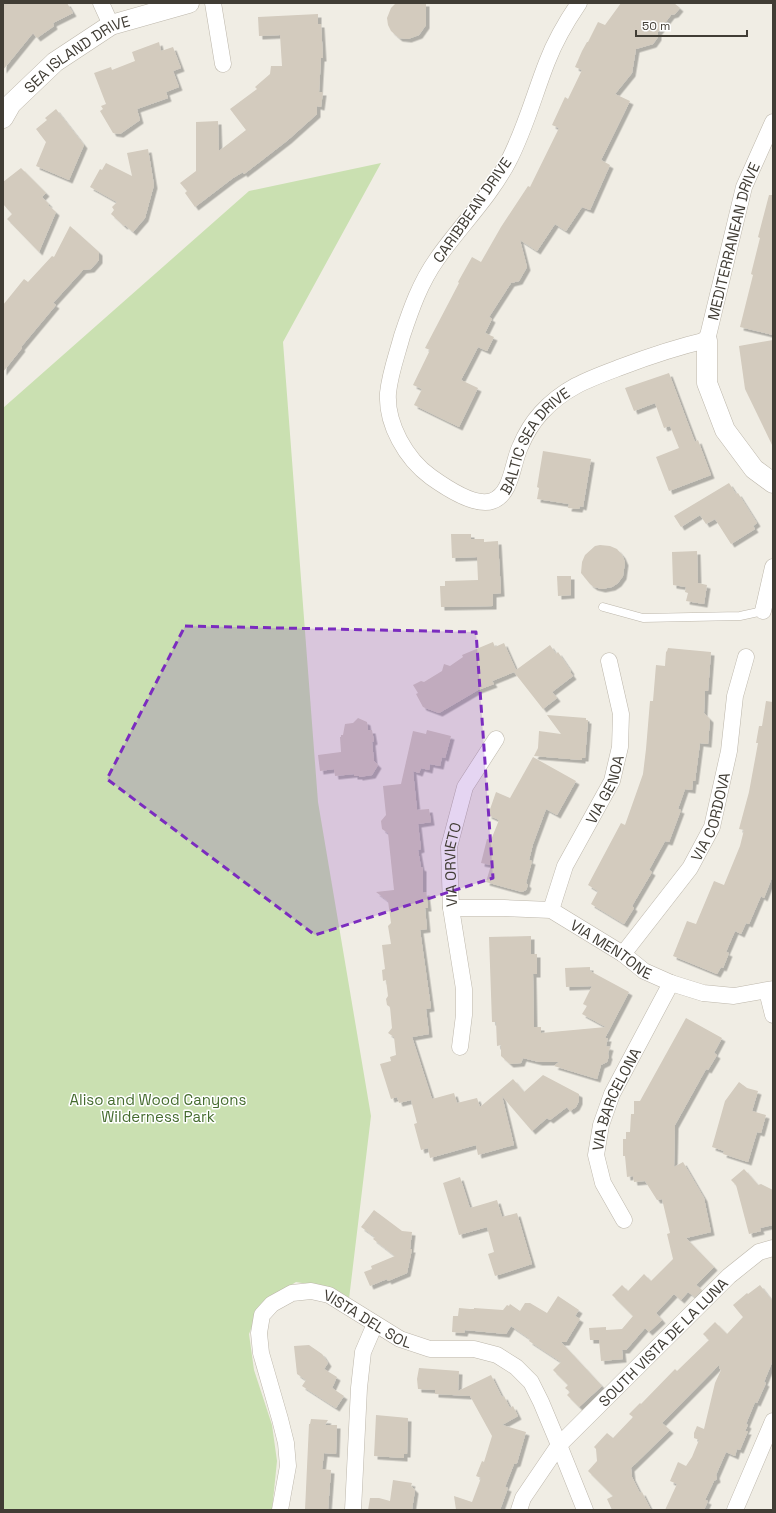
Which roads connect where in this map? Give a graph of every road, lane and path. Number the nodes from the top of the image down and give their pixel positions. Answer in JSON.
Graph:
{"nodes":[{"id":1,"x":101,"y":3,"type":"edge"},
{"id":2,"x":189,"y":3,"type":"edge"},
{"id":3,"x":213,"y":3,"type":"edge"},
{"id":4,"x":579,"y":3,"type":"edge"},
{"id":5,"x":111,"y":25,"type":"junction"},
{"id":6,"x":223,"y":64,"type":"dead end"},
{"id":7,"x":3,"y":118,"type":"edge"},
{"id":8,"x":773,"y":122,"type":"edge"},
{"id":9,"x":707,"y":340,"type":"junction"},
{"id":10,"x":393,"y":423,"type":"joint"},
{"id":11,"x":773,"y":483,"type":"edge"},
{"id":12,"x":773,"y":567,"type":"edge"},
{"id":13,"x":603,"y":608,"type":"dead end"},
{"id":14,"x":763,"y":611,"type":"joint"},
{"id":15,"x":746,"y":657,"type":"dead end"},
{"id":16,"x":609,"y":661,"type":"dead end"},
{"id":17,"x":496,"y":739,"type":"dead end"},
{"id":18,"x":451,"y":908,"type":"junction"},
{"id":19,"x":551,"y":910,"type":"junction"},
{"id":20,"x":623,"y":954,"type":"junction"},
{"id":21,"x":671,"y":983,"type":"junction"},
{"id":22,"x":770,"y":990,"type":"edge"},
{"id":23,"x":773,"y":1015,"type":"edge"},
{"id":24,"x":460,"y":1047,"type":"dead end"},
{"id":25,"x":624,"y":1220,"type":"dead end"},
{"id":26,"x":773,"y":1248,"type":"edge"},
{"id":27,"x":375,"y":1324,"type":"junction"},
{"id":28,"x":773,"y":1421,"type":"edge"},
{"id":29,"x":560,"y":1445,"type":"junction"},
{"id":30,"x":280,"y":1510,"type":"edge"},
{"id":31,"x":353,"y":1510,"type":"edge"},
{"id":32,"x":519,"y":1510,"type":"edge"},
{"id":33,"x":585,"y":1510,"type":"edge"},
{"id":34,"x":735,"y":1510,"type":"edge"}],
"edges":[{"from":1,"to":5,"type":"street"},
{"from":2,"to":5,"type":"street","name":"SEA ISLAND DRIVE"},
{"from":3,"to":6,"type":"street"},
{"from":4,"to":10,"type":"street","name":"CARIBBEAN DRIVE"},
{"from":5,"to":7,"type":"street","name":"SEA ISLAND DRIVE"},
{"from":8,"to":9,"type":"street","name":"MEDITERRANEAN DRIVE"},
{"from":9,"to":10,"type":"street","name":"BALTIC SEA DRIVE"},
{"from":9,"to":11,"type":"street"},
{"from":12,"to":14,"type":"street"},
{"from":13,"to":14,"type":"lane"},
{"from":15,"to":20,"type":"street","name":"VIA CORDOVA"},
{"from":16,"to":19,"type":"street","name":"VIA GENOA"},
{"from":17,"to":18,"type":"street","name":"VIA ORVIETO"},
{"from":18,"to":19,"type":"street","name":"VIA MENTONE"},
{"from":18,"to":24,"type":"street","name":"VIA ORVIETO"},
{"from":19,"to":20,"type":"street","name":"VIA MENTONE"},
{"from":20,"to":21,"type":"street","name":"VIA MENTONE"},
{"from":21,"to":22,"type":"street","name":"VIA MENTONE"},
{"from":21,"to":25,"type":"street","name":"VIA BARCELONA"},
{"from":22,"to":23,"type":"street"},
{"from":26,"to":29,"type":"street","name":"SOUTH VISTA DE LA LUNA"},
{"from":27,"to":29,"type":"street","name":"VISTA DEL SOL"},
{"from":27,"to":30,"type":"street","name":"VISTA DEL SOL"},
{"from":27,"to":31,"type":"street"},
{"from":28,"to":34,"type":"street"},
{"from":29,"to":32,"type":"street","name":"SOUTH VISTA DE LA LUNA"},
{"from":29,"to":33,"type":"street","name":"VISTA DEL SOL"}]}
